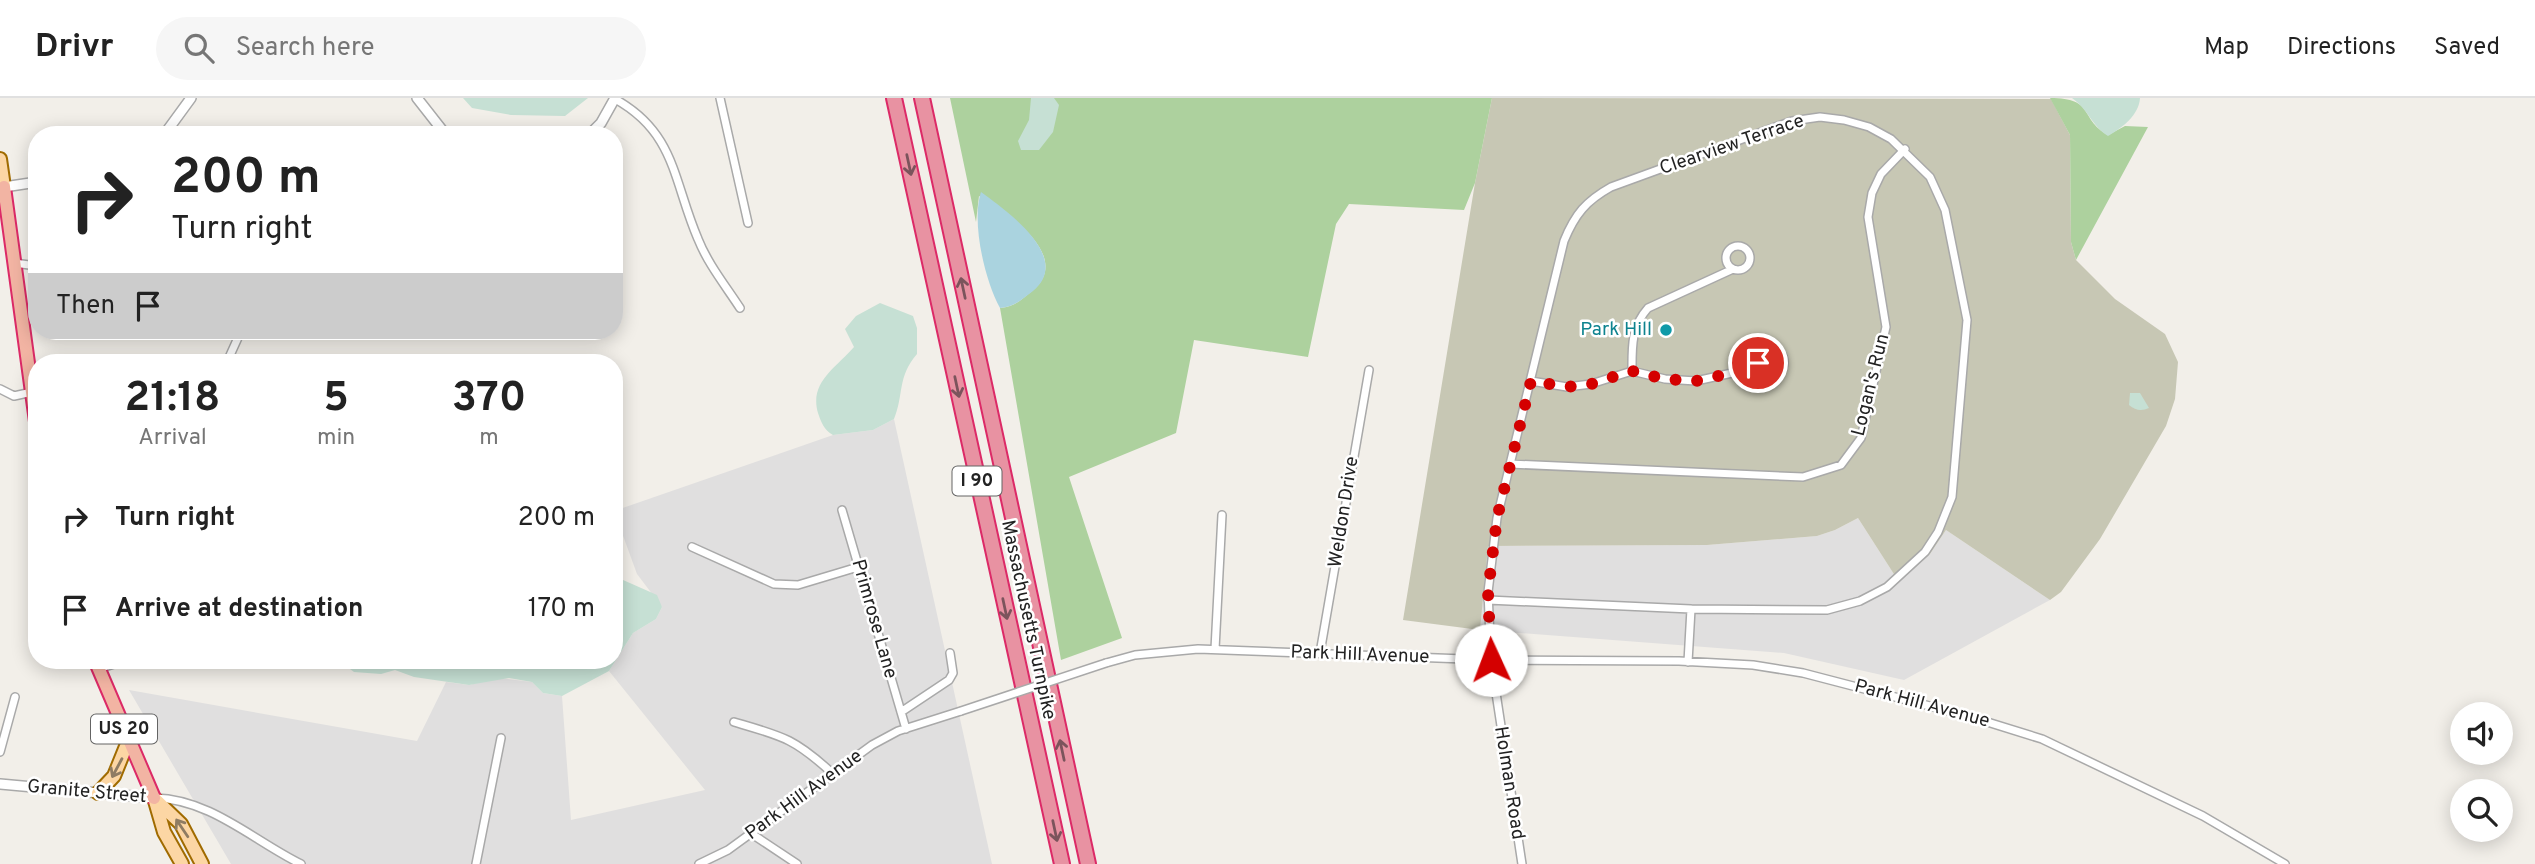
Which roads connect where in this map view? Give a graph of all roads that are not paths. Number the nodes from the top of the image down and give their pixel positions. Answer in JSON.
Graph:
{"nodes":[{"id":1,"x":191,"y":98,"type":"edge"},
{"id":2,"x":417,"y":98,"type":"edge"},
{"id":3,"x":615,"y":98,"type":"edge"},
{"id":4,"x":720,"y":98,"type":"edge"},
{"id":5,"x":894,"y":98,"type":"edge"},
{"id":6,"x":922,"y":98,"type":"edge"},
{"id":7,"x":171,"y":126,"type":"edge"},
{"id":8,"x":439,"y":126,"type":"edge"},
{"id":9,"x":597,"y":126,"type":"edge"},
{"id":10,"x":1905,"y":149,"type":"junction"},
{"id":11,"x":0,"y":159,"type":"edge"},
{"id":12,"x":28,"y":183,"type":"edge"},
{"id":13,"x":2,"y":187,"type":"edge"},
{"id":14,"x":748,"y":223,"type":"dead end"},
{"id":15,"x":14,"y":263,"type":"junction"},
{"id":16,"x":28,"y":265,"type":"edge"},
{"id":17,"x":1733,"y":269,"type":"dead end"},
{"id":18,"x":740,"y":308,"type":"dead end"},
{"id":19,"x":28,"y":364,"type":"edge"},
{"id":20,"x":1759,"y":367,"type":"dead end"},
{"id":21,"x":1369,"y":370,"type":"dead end"},
{"id":22,"x":1632,"y":371,"type":"junction"},
{"id":23,"x":1531,"y":381,"type":"junction"},
{"id":24,"x":0,"y":389,"type":"edge"},
{"id":25,"x":28,"y":394,"type":"edge"},
{"id":26,"x":1510,"y":464,"type":"junction"},
{"id":27,"x":842,"y":510,"type":"dead end"},
{"id":28,"x":1222,"y":514,"type":"dead end"},
{"id":29,"x":692,"y":547,"type":"dead end"},
{"id":30,"x":858,"y":567,"type":"junction"},
{"id":31,"x":1488,"y":600,"type":"junction"},
{"id":32,"x":1691,"y":609,"type":"junction"},
{"id":33,"x":1215,"y":649,"type":"junction"},
{"id":34,"x":950,"y":653,"type":"dead end"},
{"id":35,"x":1320,"y":653,"type":"junction"},
{"id":36,"x":1491,"y":660,"type":"junction"},
{"id":37,"x":1688,"y":662,"type":"junction"},
{"id":38,"x":99,"y":669,"type":"edge"},
{"id":39,"x":15,"y":697,"type":"dead end"},
{"id":40,"x":901,"y":712,"type":"junction"},
{"id":41,"x":734,"y":722,"type":"dead end"},
{"id":42,"x":906,"y":729,"type":"junction"},
{"id":43,"x":501,"y":738,"type":"dead end"},
{"id":44,"x":129,"y":739,"type":"junction"},
{"id":45,"x":0,"y":752,"type":"edge"},
{"id":46,"x":832,"y":773,"type":"junction"},
{"id":47,"x":0,"y":784,"type":"edge"},
{"id":48,"x":99,"y":793,"type":"junction"},
{"id":49,"x":154,"y":798,"type":"junction"},
{"id":50,"x":752,"y":834,"type":"junction"},
{"id":51,"x":183,"y":864,"type":"edge"},
{"id":52,"x":202,"y":864,"type":"edge"},
{"id":53,"x":301,"y":864,"type":"edge"},
{"id":54,"x":476,"y":864,"type":"edge"},
{"id":55,"x":699,"y":864,"type":"edge"},
{"id":56,"x":797,"y":864,"type":"edge"},
{"id":57,"x":1062,"y":864,"type":"edge"},
{"id":58,"x":1088,"y":864,"type":"edge"},
{"id":59,"x":1522,"y":864,"type":"edge"},
{"id":60,"x":2285,"y":864,"type":"edge"}],
"edges":[{"from":1,"to":7,"type":"street"},
{"from":2,"to":8,"type":"street"},
{"from":3,"to":9,"type":"street"},
{"from":3,"to":18,"type":"street"},
{"from":4,"to":14,"type":"street"},
{"from":5,"to":57,"type":"highway","name":"Massachusetts Turnpike","number":"I 90","one_way":true},
{"from":58,"to":6,"type":"highway","name":"Massachusetts Turnpike","number":"I 90","one_way":true},
{"from":10,"to":23,"type":"street","name":"Clearview Terrace"},
{"from":10,"to":26,"type":"street","name":"Logan's Run"},
{"from":10,"to":32,"type":"street","name":"Clearview Terrace"},
{"from":11,"to":13,"type":"main road"},
{"from":12,"to":13,"type":"street"},
{"from":13,"to":15,"type":"highway"},
{"from":15,"to":16,"type":"street"},
{"from":15,"to":19,"type":"highway"},
{"from":17,"to":22,"type":"street"},
{"from":20,"to":22,"type":"street"},
{"from":21,"to":35,"type":"street","name":"Weldon Drive"},
{"from":22,"to":23,"type":"street"},
{"from":23,"to":26,"type":"street","name":"Clearview Terrace"},
{"from":24,"to":25,"type":"street"},
{"from":26,"to":31,"type":"street","name":"Clearview Terrace"},
{"from":27,"to":30,"type":"street","name":"Primrose Lane"},
{"from":28,"to":33,"type":"street"},
{"from":29,"to":30,"type":"street"},
{"from":30,"to":40,"type":"street","name":"Primrose Lane"},
{"from":31,"to":32,"type":"street","name":"Clearview Terrace"},
{"from":31,"to":36,"type":"street","name":"Clearview Terrace"},
{"from":32,"to":37,"type":"street"},
{"from":33,"to":35,"type":"street","name":"Park Hill Avenue"},
{"from":33,"to":42,"type":"street","name":"Park Hill Avenue","bridge":true},
{"from":34,"to":40,"type":"street"},
{"from":35,"to":36,"type":"street","name":"Park Hill Avenue"},
{"from":36,"to":37,"type":"street","name":"Park Hill Avenue"},
{"from":36,"to":59,"type":"street","name":"Holman Road"},
{"from":37,"to":60,"type":"street","name":"Park Hill Avenue"},
{"from":38,"to":44,"type":"highway","number":"US 20"},
{"from":39,"to":45,"type":"street"},
{"from":40,"to":42,"type":"street","name":"Primrose Lane"},
{"from":41,"to":46,"type":"street"},
{"from":42,"to":46,"type":"street","name":"Park Hill Avenue"},
{"from":43,"to":54,"type":"street"},
{"from":44,"to":48,"type":"main road","one_way":true},
{"from":44,"to":49,"type":"highway","number":"US 20"},
{"from":46,"to":50,"type":"street","name":"Park Hill Avenue"},
{"from":47,"to":48,"type":"street","name":"Granite Street"},
{"from":48,"to":49,"type":"street","name":"Granite Street"},
{"from":49,"to":51,"type":"main road","number":"US 20"},
{"from":52,"to":49,"type":"main road","number":"US 20","one_way":true},
{"from":49,"to":53,"type":"street","name":"Granite Street"},
{"from":50,"to":55,"type":"street","name":"Park Hill Avenue"},
{"from":50,"to":56,"type":"street"}]}
